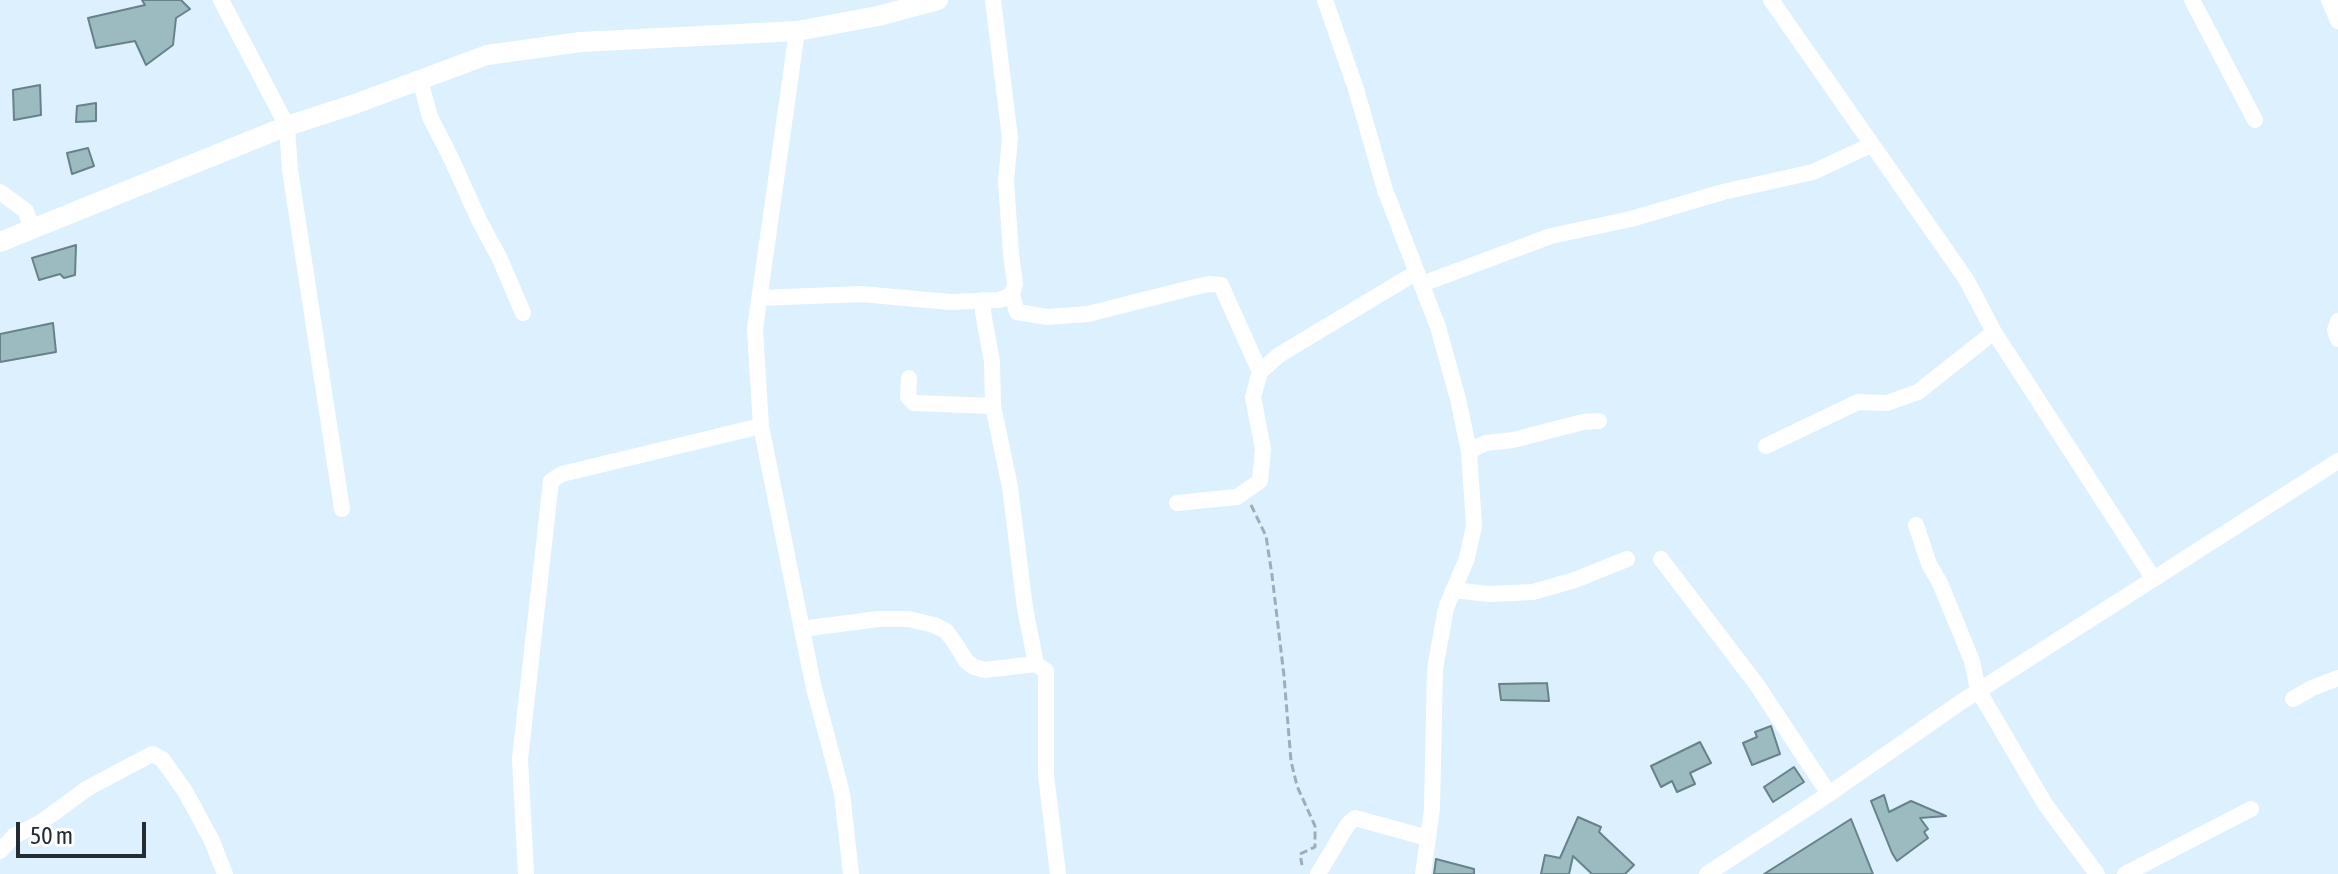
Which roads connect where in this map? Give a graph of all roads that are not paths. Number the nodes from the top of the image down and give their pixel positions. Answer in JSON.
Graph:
{"nodes":[{"id":1,"x":221,"y":0,"type":"edge"},
{"id":2,"x":938,"y":0,"type":"edge"},
{"id":3,"x":993,"y":0,"type":"edge"},
{"id":4,"x":1325,"y":0,"type":"edge"},
{"id":5,"x":1771,"y":0,"type":"edge"},
{"id":6,"x":2192,"y":0,"type":"edge"},
{"id":7,"x":2329,"y":0,"type":"edge"},
{"id":8,"x":2338,"y":21,"type":"edge"},
{"id":9,"x":797,"y":31,"type":"junction"},
{"id":10,"x":420,"y":80,"type":"junction"},
{"id":11,"x":2255,"y":120,"type":"dead end"},
{"id":12,"x":287,"y":126,"type":"junction"},
{"id":13,"x":1871,"y":145,"type":"junction"},
{"id":14,"x":0,"y":192,"type":"edge"},
{"id":15,"x":31,"y":228,"type":"junction"},
{"id":16,"x":0,"y":242,"type":"edge"},
{"id":17,"x":1419,"y":278,"type":"junction"},
{"id":18,"x":1012,"y":295,"type":"junction"},
{"id":19,"x":759,"y":298,"type":"junction"},
{"id":20,"x":984,"y":300,"type":"junction"},
{"id":21,"x":523,"y":313,"type":"dead end"},
{"id":22,"x":2338,"y":321,"type":"edge"},
{"id":23,"x":1994,"y":332,"type":"junction"},
{"id":24,"x":2338,"y":339,"type":"edge"},
{"id":25,"x":1260,"y":372,"type":"junction"},
{"id":26,"x":909,"y":378,"type":"dead end"},
{"id":27,"x":993,"y":406,"type":"junction"},
{"id":28,"x":1599,"y":421,"type":"dead end"},
{"id":29,"x":761,"y":426,"type":"junction"},
{"id":30,"x":1766,"y":446,"type":"dead end"},
{"id":31,"x":1469,"y":451,"type":"junction"},
{"id":32,"x":2338,"y":461,"type":"edge"},
{"id":33,"x":1177,"y":503,"type":"dead end"},
{"id":34,"x":342,"y":509,"type":"dead end"},
{"id":35,"x":1916,"y":525,"type":"dead end"},
{"id":36,"x":1627,"y":559,"type":"dead end"},
{"id":37,"x":1661,"y":559,"type":"dead end"},
{"id":38,"x":2153,"y":578,"type":"junction"},
{"id":39,"x":1453,"y":590,"type":"junction"},
{"id":40,"x":802,"y":629,"type":"junction"},
{"id":41,"x":1036,"y":664,"type":"junction"},
{"id":42,"x":2338,"y":678,"type":"edge"},
{"id":43,"x":1978,"y":690,"type":"junction"},
{"id":44,"x":2293,"y":699,"type":"dead end"},
{"id":45,"x":1829,"y":794,"type":"junction"},
{"id":46,"x":2251,"y":809,"type":"dead end"},
{"id":47,"x":1428,"y":838,"type":"junction"},
{"id":48,"x":0,"y":851,"type":"edge"},
{"id":49,"x":225,"y":874,"type":"edge"},
{"id":50,"x":526,"y":874,"type":"edge"},
{"id":51,"x":851,"y":874,"type":"edge"},
{"id":52,"x":1058,"y":874,"type":"edge"},
{"id":53,"x":1318,"y":874,"type":"edge"},
{"id":54,"x":1423,"y":874,"type":"edge"},
{"id":55,"x":1707,"y":874,"type":"edge"},
{"id":56,"x":2097,"y":874,"type":"edge"},
{"id":57,"x":2125,"y":874,"type":"edge"}],
"edges":[{"from":1,"to":12,"type":"street"},
{"from":2,"to":9,"type":"street"},
{"from":3,"to":18,"type":"street"},
{"from":4,"to":17,"type":"street"},
{"from":5,"to":13,"type":"street"},
{"from":6,"to":11,"type":"street"},
{"from":7,"to":8,"type":"street"},
{"from":9,"to":10,"type":"street"},
{"from":9,"to":19,"type":"street"},
{"from":10,"to":12,"type":"street"},
{"from":10,"to":21,"type":"street"},
{"from":12,"to":15,"type":"street"},
{"from":12,"to":34,"type":"street"},
{"from":13,"to":17,"type":"street"},
{"from":13,"to":23,"type":"street"},
{"from":14,"to":15,"type":"street"},
{"from":15,"to":16,"type":"street"},
{"from":17,"to":25,"type":"street"},
{"from":17,"to":31,"type":"street"},
{"from":18,"to":20,"type":"street"},
{"from":18,"to":25,"type":"street"},
{"from":19,"to":20,"type":"street"},
{"from":19,"to":29,"type":"street"},
{"from":20,"to":27,"type":"street"},
{"from":22,"to":24,"type":"street"},
{"from":23,"to":30,"type":"street"},
{"from":23,"to":38,"type":"street"},
{"from":25,"to":33,"type":"street"},
{"from":26,"to":27,"type":"street"},
{"from":27,"to":41,"type":"street"},
{"from":28,"to":31,"type":"street"},
{"from":29,"to":40,"type":"street"},
{"from":29,"to":50,"type":"street"},
{"from":31,"to":39,"type":"street"},
{"from":32,"to":38,"type":"street"},
{"from":35,"to":43,"type":"street"},
{"from":36,"to":39,"type":"street"},
{"from":37,"to":45,"type":"street"},
{"from":38,"to":43,"type":"street"},
{"from":39,"to":47,"type":"street"},
{"from":40,"to":41,"type":"street"},
{"from":40,"to":51,"type":"street"},
{"from":41,"to":52,"type":"street"},
{"from":42,"to":44,"type":"street"},
{"from":43,"to":45,"type":"street"},
{"from":43,"to":56,"type":"street"},
{"from":45,"to":55,"type":"street"},
{"from":46,"to":57,"type":"street"},
{"from":47,"to":53,"type":"street"},
{"from":47,"to":54,"type":"street"},
{"from":48,"to":49,"type":"street"}]}
